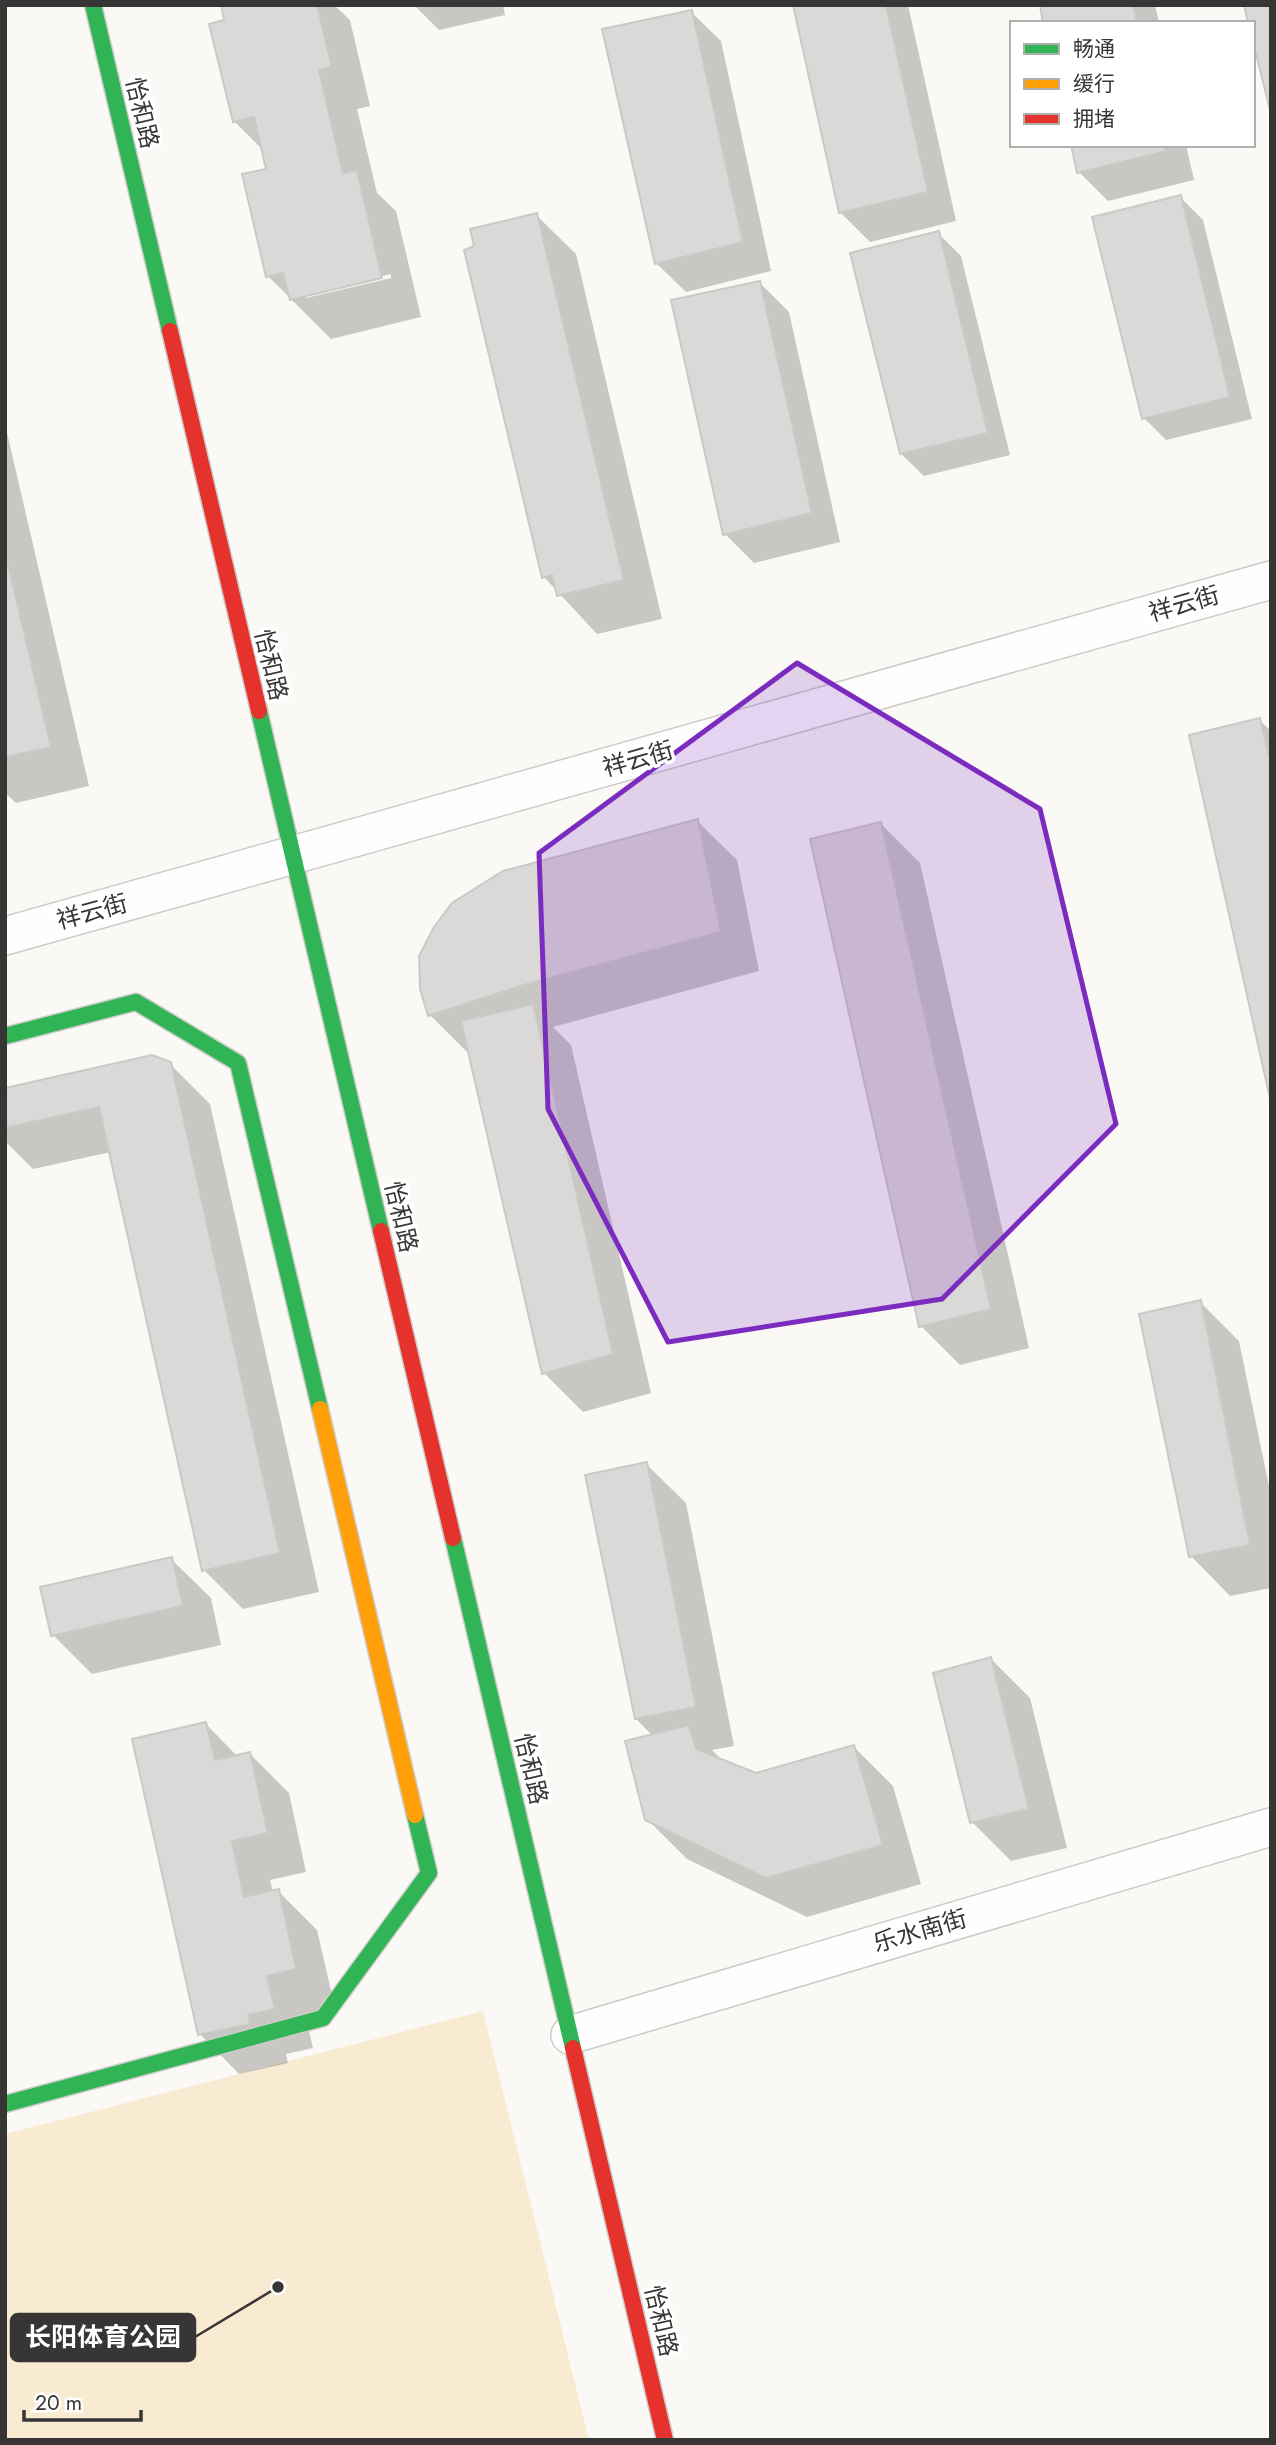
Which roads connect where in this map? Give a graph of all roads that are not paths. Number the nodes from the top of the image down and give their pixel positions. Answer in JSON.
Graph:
{"nodes":[{"id":1,"x":93,"y":5,"type":"edge"},
{"id":2,"x":1271,"y":580,"type":"edge"},
{"id":3,"x":293,"y":856,"type":"junction"},
{"id":4,"x":5,"y":936,"type":"edge"},
{"id":5,"x":5,"y":1036,"type":"edge"},
{"id":6,"x":1271,"y":1827,"type":"edge"},
{"id":7,"x":570,"y":2035,"type":"junction"},
{"id":8,"x":5,"y":2104,"type":"edge"},
{"id":9,"x":665,"y":2440,"type":"edge"}],
"edges":[{"from":1,"to":3,"type":"street","name":"怡和路"},
{"from":2,"to":3,"type":"street","name":"祥云街"},
{"from":3,"to":4,"type":"street","name":"祥云街"},
{"from":3,"to":7,"type":"street","name":"怡和路"},
{"from":5,"to":8,"type":"street"},
{"from":6,"to":7,"type":"street","name":"乐水南街"},
{"from":7,"to":9,"type":"street","name":"怡和路"}]}
